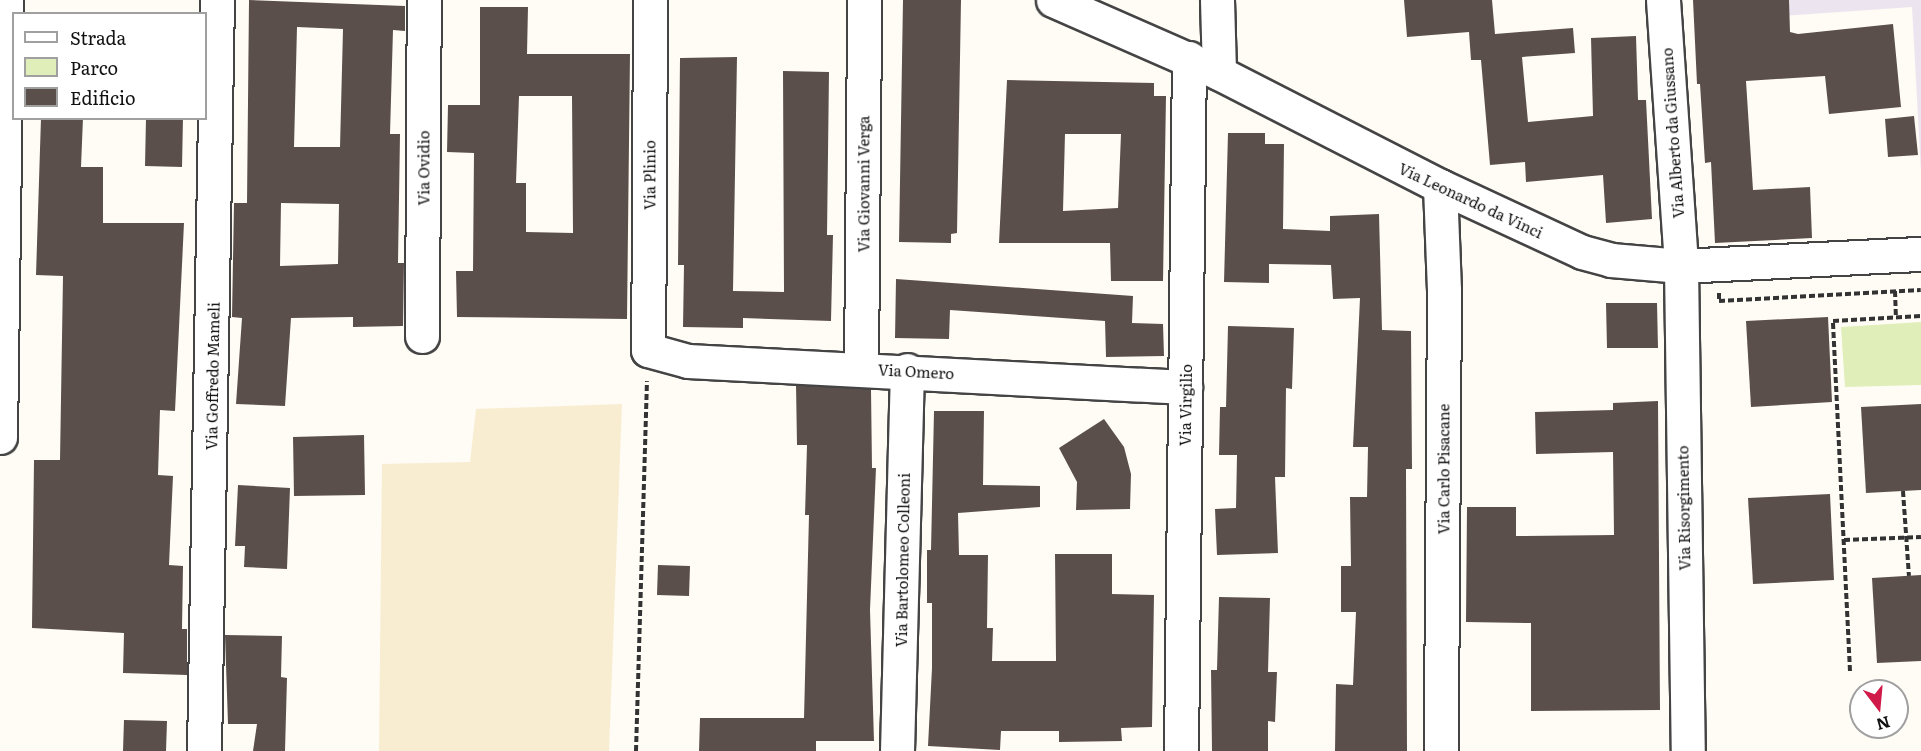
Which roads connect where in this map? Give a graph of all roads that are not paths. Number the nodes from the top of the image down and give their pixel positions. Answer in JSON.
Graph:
{"nodes":[{"id":1,"x":6,"y":0,"type":"edge"},
{"id":2,"x":217,"y":0,"type":"edge"},
{"id":3,"x":424,"y":0,"type":"edge"},
{"id":4,"x":650,"y":0,"type":"edge"},
{"id":5,"x":864,"y":0,"type":"edge"},
{"id":6,"x":1053,"y":0,"type":"edge"},
{"id":7,"x":1217,"y":0,"type":"edge"},
{"id":8,"x":1663,"y":0,"type":"edge"},
{"id":9,"x":1189,"y":58,"type":"junction"},
{"id":10,"x":1219,"y":73,"type":"junction"},
{"id":11,"x":1440,"y":186,"type":"junction"},
{"id":12,"x":1921,"y":254,"type":"edge"},
{"id":13,"x":1682,"y":266,"type":"junction"},
{"id":14,"x":422,"y":336,"type":"dead end"},
{"id":15,"x":648,"y":350,"type":"joint"},
{"id":16,"x":861,"y":368,"type":"junction"},
{"id":17,"x":907,"y":370,"type":"junction"},
{"id":18,"x":1185,"y":387,"type":"junction"},
{"id":19,"x":0,"y":437,"type":"edge"},
{"id":20,"x":204,"y":751,"type":"edge"},
{"id":21,"x":897,"y":751,"type":"edge"},
{"id":22,"x":1181,"y":751,"type":"edge"},
{"id":23,"x":1441,"y":751,"type":"edge"},
{"id":24,"x":1688,"y":751,"type":"edge"}],
"edges":[{"from":1,"to":19,"type":"street"},
{"from":2,"to":20,"type":"street","name":"Via Goffredo Mameli"},
{"from":3,"to":14,"type":"street","name":"Via Ovidio"},
{"from":4,"to":15,"type":"street","name":"Via Plinio"},
{"from":5,"to":16,"type":"street","name":"Via Giovanni Verga"},
{"from":6,"to":9,"type":"street","name":"Via Leonardo da Vinci"},
{"from":7,"to":10,"type":"street"},
{"from":8,"to":13,"type":"street","name":"Via Alberto da Giussano"},
{"from":9,"to":10,"type":"street","name":"Via Leonardo da Vinci"},
{"from":9,"to":18,"type":"street","name":"Via Virgilio"},
{"from":10,"to":11,"type":"street","name":"Via Leonardo da Vinci"},
{"from":11,"to":13,"type":"street","name":"Via Leonardo da Vinci"},
{"from":11,"to":23,"type":"street","name":"Via Carlo Pisacane"},
{"from":12,"to":13,"type":"street","name":"Via Leonardo da Vinci"},
{"from":13,"to":24,"type":"street","name":"Via Risorgimento"},
{"from":15,"to":16,"type":"street","name":"Via Omero"},
{"from":16,"to":17,"type":"street","name":"Via Omero"},
{"from":17,"to":18,"type":"street","name":"Via Omero"},
{"from":17,"to":21,"type":"street","name":"Via Bartolomeo Colleoni"},
{"from":18,"to":22,"type":"street","name":"Via Virgilio"}]}
